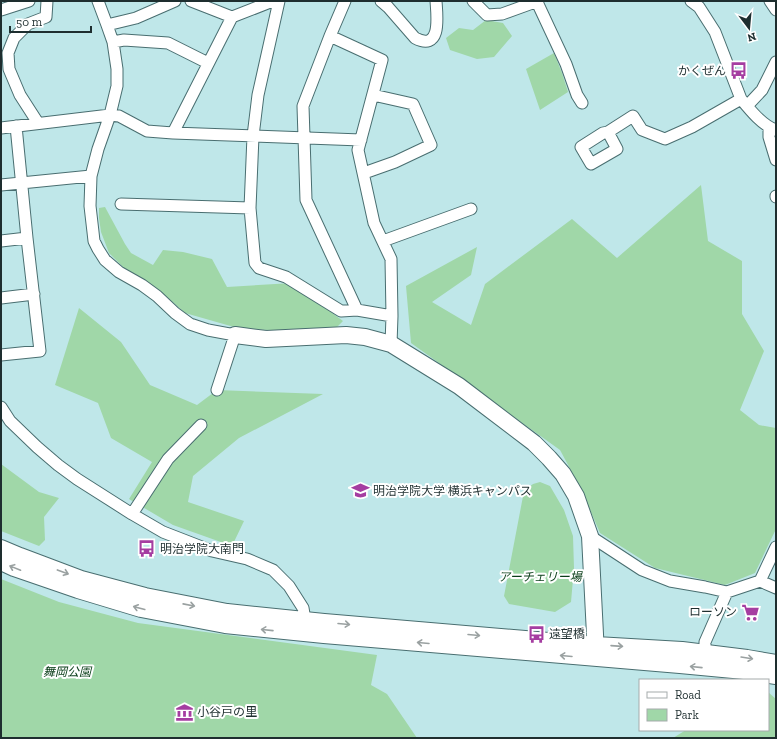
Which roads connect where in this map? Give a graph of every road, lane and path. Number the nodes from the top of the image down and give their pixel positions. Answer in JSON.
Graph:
{"nodes":[{"id":1,"x":29,"y":1,"type":"edge"},
{"id":2,"x":47,"y":1,"type":"edge"},
{"id":3,"x":98,"y":1,"type":"edge"},
{"id":4,"x":175,"y":1,"type":"edge"},
{"id":5,"x":191,"y":1,"type":"edge"},
{"id":6,"x":273,"y":1,"type":"edge"},
{"id":7,"x":279,"y":1,"type":"edge"},
{"id":8,"x":345,"y":1,"type":"edge"},
{"id":9,"x":381,"y":1,"type":"edge"},
{"id":10,"x":436,"y":1,"type":"edge"},
{"id":11,"x":473,"y":1,"type":"edge"},
{"id":12,"x":691,"y":1,"type":"edge"},
{"id":13,"x":770,"y":1,"type":"edge"},
{"id":14,"x":537,"y":2,"type":"edge"},
{"id":15,"x":1,"y":10,"type":"edge"},
{"id":16,"x":776,"y":10,"type":"edge"},
{"id":17,"x":232,"y":17,"type":"junction"},
{"id":18,"x":108,"y":25,"type":"junction"},
{"id":19,"x":330,"y":36,"type":"junction"},
{"id":20,"x":113,"y":42,"type":"junction"},
{"id":21,"x":776,"y":62,"type":"edge"},
{"id":22,"x":208,"y":64,"type":"junction"},
{"id":23,"x":5,"y":69,"type":"edge"},
{"id":24,"x":373,"y":95,"type":"junction"},
{"id":25,"x":582,"y":103,"type":"dead end"},
{"id":26,"x":744,"y":103,"type":"junction"},
{"id":27,"x":110,"y":115,"type":"junction"},
{"id":28,"x":38,"y":123,"type":"junction"},
{"id":29,"x":16,"y":126,"type":"junction"},
{"id":30,"x":1,"y":128,"type":"edge"},
{"id":31,"x":772,"y":128,"type":"edge"},
{"id":32,"x":608,"y":132,"type":"dead end"},
{"id":33,"x":174,"y":134,"type":"junction"},
{"id":34,"x":253,"y":136,"type":"junction"},
{"id":35,"x":304,"y":138,"type":"junction"},
{"id":36,"x":361,"y":140,"type":"junction"},
{"id":37,"x":776,"y":160,"type":"edge"},
{"id":38,"x":364,"y":173,"type":"junction"},
{"id":39,"x":91,"y":176,"type":"junction"},
{"id":40,"x":22,"y":182,"type":"junction"},
{"id":41,"x":1,"y":185,"type":"edge"},
{"id":42,"x":121,"y":204,"type":"dead end"},
{"id":43,"x":250,"y":208,"type":"junction"},
{"id":44,"x":471,"y":209,"type":"dead end"},
{"id":45,"x":27,"y":238,"type":"junction"},
{"id":46,"x":1,"y":241,"type":"edge"},
{"id":47,"x":383,"y":241,"type":"junction"},
{"id":48,"x":34,"y":294,"type":"junction"},
{"id":49,"x":1,"y":298,"type":"edge"},
{"id":50,"x":357,"y":310,"type":"junction"},
{"id":51,"x":392,"y":316,"type":"junction"},
{"id":52,"x":235,"y":335,"type":"junction"},
{"id":53,"x":391,"y":344,"type":"junction"},
{"id":54,"x":1,"y":355,"type":"edge"},
{"id":55,"x":217,"y":390,"type":"dead end"},
{"id":56,"x":1,"y":407,"type":"edge"},
{"id":57,"x":6,"y":420,"type":"edge"},
{"id":58,"x":201,"y":425,"type":"dead end"},
{"id":59,"x":132,"y":514,"type":"junction"},
{"id":60,"x":590,"y":536,"type":"junction"},
{"id":61,"x":776,"y":547,"type":"edge"},
{"id":62,"x":1,"y":548,"type":"edge"},
{"id":63,"x":1,"y":562,"type":"edge"},
{"id":64,"x":760,"y":581,"type":"junction"},
{"id":65,"x":776,"y":588,"type":"edge"},
{"id":66,"x":727,"y":592,"type":"junction"},
{"id":67,"x":306,"y":627,"type":"junction"},
{"id":68,"x":596,"y":651,"type":"junction"},
{"id":69,"x":705,"y":652,"type":"junction"},
{"id":70,"x":776,"y":663,"type":"edge"},
{"id":71,"x":776,"y":676,"type":"edge"}],
"edges":[{"from":1,"to":15,"type":"street"},
{"from":2,"to":23,"type":"street"},
{"from":3,"to":18,"type":"street"},
{"from":4,"to":18,"type":"street"},
{"from":5,"to":17,"type":"street"},
{"from":6,"to":17,"type":"street"},
{"from":7,"to":34,"type":"street"},
{"from":8,"to":19,"type":"street"},
{"from":9,"to":10,"type":"street"},
{"from":11,"to":14,"type":"street"},
{"from":12,"to":26,"type":"street"},
{"from":13,"to":16,"type":"street"},
{"from":14,"to":25,"type":"street"},
{"from":17,"to":22,"type":"street"},
{"from":18,"to":20,"type":"street"},
{"from":19,"to":24,"type":"street"},
{"from":19,"to":35,"type":"street"},
{"from":20,"to":22,"type":"street"},
{"from":20,"to":27,"type":"street"},
{"from":21,"to":26,"type":"street"},
{"from":22,"to":33,"type":"street"},
{"from":23,"to":28,"type":"street"},
{"from":24,"to":36,"type":"street"},
{"from":24,"to":38,"type":"street"},
{"from":26,"to":31,"type":"street"},
{"from":26,"to":32,"type":"street"},
{"from":27,"to":28,"type":"street"},
{"from":27,"to":33,"type":"street"},
{"from":27,"to":39,"type":"street"},
{"from":28,"to":29,"type":"street"},
{"from":29,"to":30,"type":"street"},
{"from":29,"to":40,"type":"street"},
{"from":31,"to":37,"type":"street"},
{"from":33,"to":34,"type":"street"},
{"from":34,"to":35,"type":"street"},
{"from":34,"to":43,"type":"street"},
{"from":35,"to":36,"type":"street"},
{"from":35,"to":50,"type":"street"},
{"from":36,"to":38,"type":"street"},
{"from":38,"to":47,"type":"street"},
{"from":39,"to":40,"type":"street"},
{"from":39,"to":52,"type":"street"},
{"from":40,"to":41,"type":"street"},
{"from":40,"to":45,"type":"street"},
{"from":42,"to":43,"type":"street"},
{"from":43,"to":50,"type":"street"},
{"from":44,"to":47,"type":"street"},
{"from":45,"to":46,"type":"street"},
{"from":45,"to":48,"type":"street"},
{"from":47,"to":51,"type":"street"},
{"from":48,"to":49,"type":"street"},
{"from":48,"to":54,"type":"street"},
{"from":50,"to":51,"type":"street"},
{"from":51,"to":53,"type":"street"},
{"from":52,"to":53,"type":"street"},
{"from":52,"to":55,"type":"street"},
{"from":53,"to":60,"type":"street"},
{"from":56,"to":57,"type":"street"},
{"from":57,"to":59,"type":"street"},
{"from":58,"to":59,"type":"street"},
{"from":59,"to":67,"type":"street"},
{"from":60,"to":66,"type":"street"},
{"from":60,"to":68,"type":"street"},
{"from":61,"to":64,"type":"street"},
{"from":62,"to":67,"type":"street","one_way":true},
{"from":67,"to":63,"type":"street","one_way":true},
{"from":64,"to":65,"type":"street"},
{"from":64,"to":66,"type":"street"},
{"from":66,"to":69,"type":"street"},
{"from":67,"to":68,"type":"street"},
{"from":68,"to":69,"type":"street","one_way":true},
{"from":71,"to":68,"type":"street","one_way":true},
{"from":69,"to":70,"type":"street","one_way":true}]}
